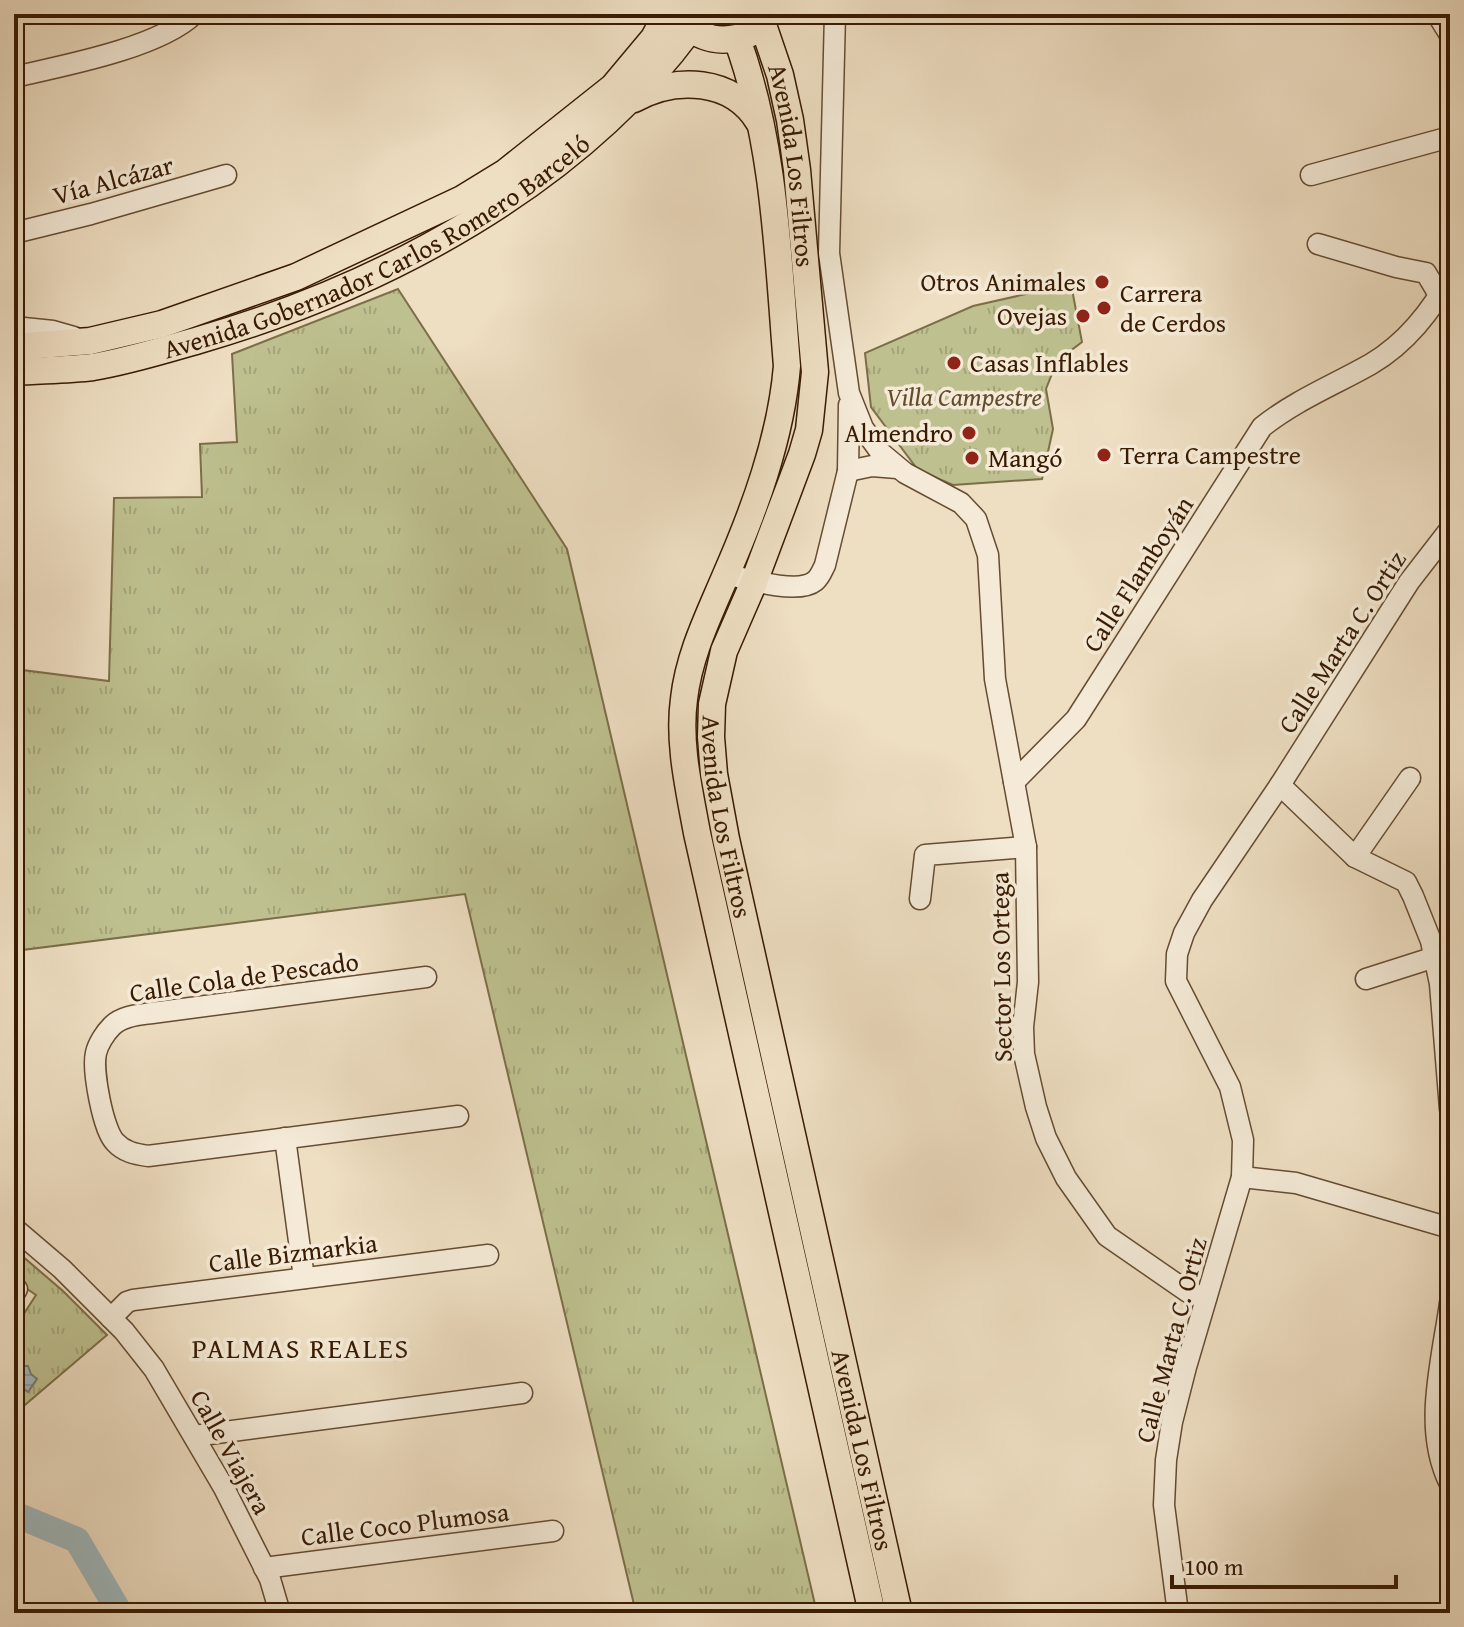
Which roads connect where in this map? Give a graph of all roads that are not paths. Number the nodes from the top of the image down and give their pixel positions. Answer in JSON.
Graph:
{"nodes":[{"id":1,"x":194,"y":14,"type":"edge"},
{"id":2,"x":667,"y":14,"type":"edge"},
{"id":3,"x":835,"y":14,"type":"edge"},
{"id":4,"x":1437,"y":14,"type":"edge"},
{"id":5,"x":767,"y":19,"type":"edge"},
{"id":6,"x":683,"y":22,"type":"edge"},
{"id":7,"x":1450,"y":35,"type":"edge"},
{"id":8,"x":737,"y":39,"type":"junction"},
{"id":9,"x":14,"y":77,"type":"edge"},
{"id":10,"x":625,"y":106,"type":"junction"},
{"id":11,"x":763,"y":131,"type":"junction"},
{"id":12,"x":1450,"y":137,"type":"edge"},
{"id":13,"x":226,"y":175,"type":"dead end"},
{"id":14,"x":1311,"y":175,"type":"dead end"},
{"id":15,"x":14,"y":233,"type":"edge"},
{"id":16,"x":1318,"y":244,"type":"dead end"},
{"id":17,"x":1450,"y":276,"type":"edge"},
{"id":18,"x":1439,"y":295,"type":"junction"},
{"id":19,"x":14,"y":327,"type":"edge"},
{"id":20,"x":90,"y":341,"type":"junction"},
{"id":21,"x":14,"y":347,"type":"edge"},
{"id":22,"x":19,"y":373,"type":"edge"},
{"id":23,"x":849,"y":393,"type":"junction"},
{"id":24,"x":897,"y":468,"type":"junction"},
{"id":25,"x":848,"y":471,"type":"junction"},
{"id":26,"x":1450,"y":529,"type":"edge"},
{"id":27,"x":727,"y":574,"type":"junction"},
{"id":28,"x":754,"y":582,"type":"junction"},
{"id":29,"x":1410,"y":778,"type":"dead end"},
{"id":30,"x":1014,"y":782,"type":"junction"},
{"id":31,"x":1280,"y":785,"type":"junction"},
{"id":32,"x":1026,"y":847,"type":"junction"},
{"id":33,"x":1355,"y":857,"type":"junction"},
{"id":34,"x":920,"y":899,"type":"dead end"},
{"id":35,"x":1435,"y":957,"type":"junction"},
{"id":36,"x":426,"y":977,"type":"dead end"},
{"id":37,"x":1366,"y":979,"type":"dead end"},
{"id":38,"x":1445,"y":982,"type":"edge"},
{"id":39,"x":1450,"y":1109,"type":"edge"},
{"id":40,"x":458,"y":1116,"type":"dead end"},
{"id":41,"x":285,"y":1138,"type":"junction"},
{"id":42,"x":1242,"y":1177,"type":"junction"},
{"id":43,"x":14,"y":1228,"type":"edge"},
{"id":44,"x":1450,"y":1228,"type":"edge"},
{"id":45,"x":488,"y":1255,"type":"dead end"},
{"id":46,"x":304,"y":1278,"type":"junction"},
{"id":47,"x":1206,"y":1298,"type":"junction"},
{"id":48,"x":1450,"y":1303,"type":"edge"},
{"id":49,"x":111,"y":1318,"type":"junction"},
{"id":50,"x":522,"y":1393,"type":"dead end"},
{"id":51,"x":194,"y":1436,"type":"junction"},
{"id":52,"x":1450,"y":1484,"type":"edge"},
{"id":53,"x":553,"y":1531,"type":"dead end"},
{"id":54,"x":264,"y":1568,"type":"junction"},
{"id":55,"x":280,"y":1613,"type":"edge"},
{"id":56,"x":872,"y":1613,"type":"edge"},
{"id":57,"x":899,"y":1613,"type":"edge"},
{"id":58,"x":1178,"y":1613,"type":"edge"}],
"edges":[{"from":1,"to":9,"type":"street"},
{"from":2,"to":20,"type":"main road","name":"Avenida Gobernador Carlos Romero Barceló"},
{"from":3,"to":23,"type":"street"},
{"from":4,"to":7,"type":"street"},
{"from":5,"to":8,"type":"main road"},
{"from":5,"to":28,"type":"main road","name":"Avenida Los Filtros"},
{"from":6,"to":8,"type":"main road"},
{"from":6,"to":10,"type":"main road","name":"Avenida Gobernador Carlos Romero Barceló"},
{"from":8,"to":11,"type":"main road","name":"Avenida Los Filtros"},
{"from":10,"to":11,"type":"main road"},
{"from":10,"to":22,"type":"main road","name":"Avenida Gobernador Carlos Romero Barceló"},
{"from":11,"to":27,"type":"main road","name":"Avenida Los Filtros"},
{"from":12,"to":14,"type":"street"},
{"from":13,"to":15,"type":"street","name":"Vía Alcázar"},
{"from":16,"to":18,"type":"street"},
{"from":17,"to":18,"type":"street","name":"Calle Flamboyán"},
{"from":18,"to":30,"type":"street","name":"Calle Flamboyán"},
{"from":19,"to":20,"type":"street"},
{"from":20,"to":21,"type":"main road","name":"Avenida Gobernador Carlos Romero Barceló"},
{"from":23,"to":24,"type":"street"},
{"from":23,"to":25,"type":"street"},
{"from":24,"to":25,"type":"street"},
{"from":24,"to":30,"type":"street","name":"Sector Los Ortega"},
{"from":25,"to":28,"type":"street"},
{"from":26,"to":31,"type":"street","name":"Calle Marta C. Ortiz"},
{"from":27,"to":28,"type":"street"},
{"from":27,"to":56,"type":"main road","name":"Avenida Los Filtros"},
{"from":28,"to":57,"type":"main road","name":"Avenida Los Filtros"},
{"from":29,"to":33,"type":"street"},
{"from":30,"to":32,"type":"street","name":"Sector Los Ortega"},
{"from":31,"to":33,"type":"street"},
{"from":31,"to":42,"type":"street","name":"Calle Marta C. Ortiz"},
{"from":32,"to":34,"type":"street"},
{"from":32,"to":47,"type":"street","name":"Sector Los Ortega"},
{"from":33,"to":35,"type":"street"},
{"from":35,"to":37,"type":"street"},
{"from":35,"to":38,"type":"street"},
{"from":36,"to":41,"type":"street","name":"Calle Cola de Pescado"},
{"from":38,"to":39,"type":"street"},
{"from":40,"to":41,"type":"street","name":"Calle Cola de Pescado"},
{"from":41,"to":46,"type":"street"},
{"from":42,"to":44,"type":"street"},
{"from":42,"to":47,"type":"street","name":"Calle Marta C. Ortiz"},
{"from":43,"to":49,"type":"street","name":"Calle Viajera"},
{"from":45,"to":46,"type":"street","name":"Calle Bizmarkia"},
{"from":46,"to":49,"type":"street","name":"Calle Bizmarkia"},
{"from":47,"to":58,"type":"street","name":"Calle Marta C. Ortiz"},
{"from":48,"to":52,"type":"street"},
{"from":49,"to":51,"type":"street","name":"Calle Viajera"},
{"from":50,"to":51,"type":"street"},
{"from":51,"to":54,"type":"street","name":"Calle Viajera"},
{"from":53,"to":54,"type":"street","name":"Calle Coco Plumosa"},
{"from":54,"to":55,"type":"street","name":"Calle Viajera"}]}
